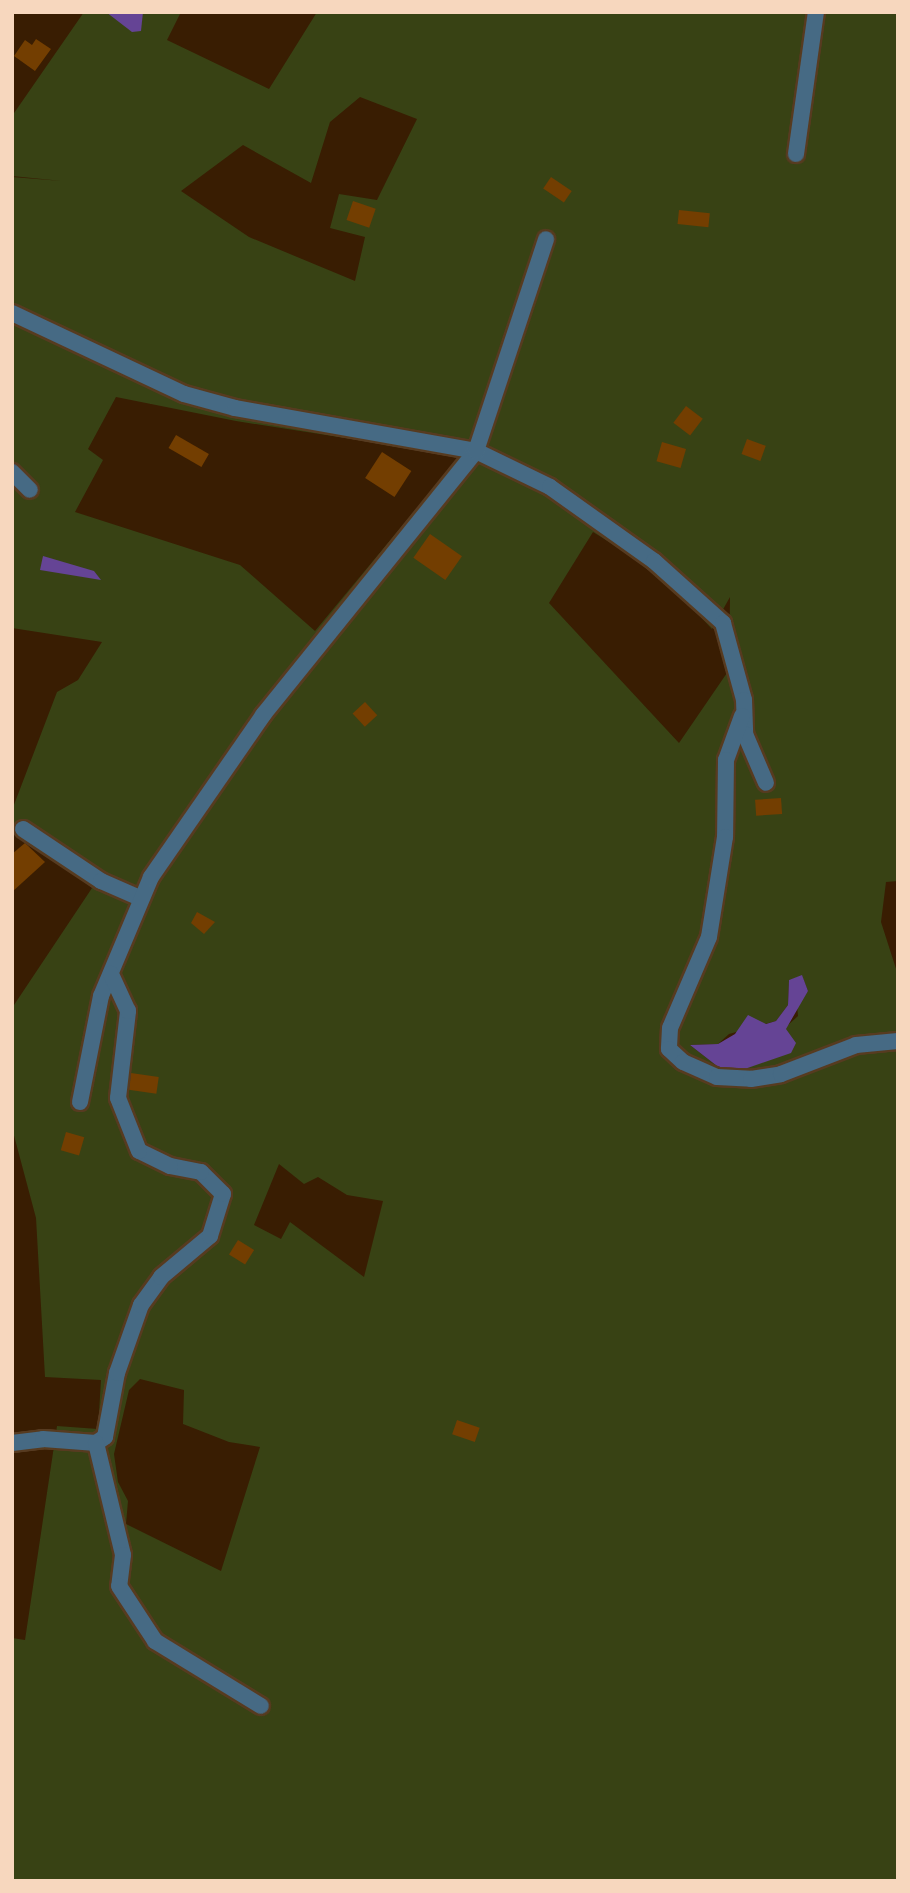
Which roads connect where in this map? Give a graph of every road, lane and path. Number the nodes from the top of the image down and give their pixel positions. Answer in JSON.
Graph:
{"nodes":[{"id":1,"x":816,"y":12,"type":"edge"},
{"id":2,"x":796,"y":154,"type":"dead end"},
{"id":3,"x":546,"y":239,"type":"dead end"},
{"id":4,"x":12,"y":313,"type":"edge"},
{"id":5,"x":476,"y":451,"type":"junction"},
{"id":6,"x":12,"y":472,"type":"edge"},
{"id":7,"x":30,"y":490,"type":"dead end"},
{"id":8,"x":744,"y":713,"type":"junction"},
{"id":9,"x":766,"y":783,"type":"dead end"},
{"id":10,"x":23,"y":829,"type":"dead end"},
{"id":11,"x":140,"y":898,"type":"junction"},
{"id":12,"x":111,"y":974,"type":"junction"},
{"id":13,"x":898,"y":1041,"type":"edge"},
{"id":14,"x":80,"y":1102,"type":"dead end"},
{"id":15,"x":12,"y":1443,"type":"edge"},
{"id":16,"x":96,"y":1443,"type":"junction"},
{"id":17,"x":261,"y":1706,"type":"dead end"}],
"edges":[{"from":1,"to":2,"type":"street"},
{"from":3,"to":5,"type":"street"},
{"from":4,"to":5,"type":"street"},
{"from":5,"to":8,"type":"street"},
{"from":5,"to":11,"type":"street"},
{"from":6,"to":7,"type":"street"},
{"from":8,"to":9,"type":"street"},
{"from":8,"to":13,"type":"street"},
{"from":10,"to":11,"type":"street"},
{"from":11,"to":12,"type":"street"},
{"from":12,"to":14,"type":"street"},
{"from":12,"to":16,"type":"street"},
{"from":15,"to":16,"type":"street"},
{"from":16,"to":17,"type":"street"}]}
